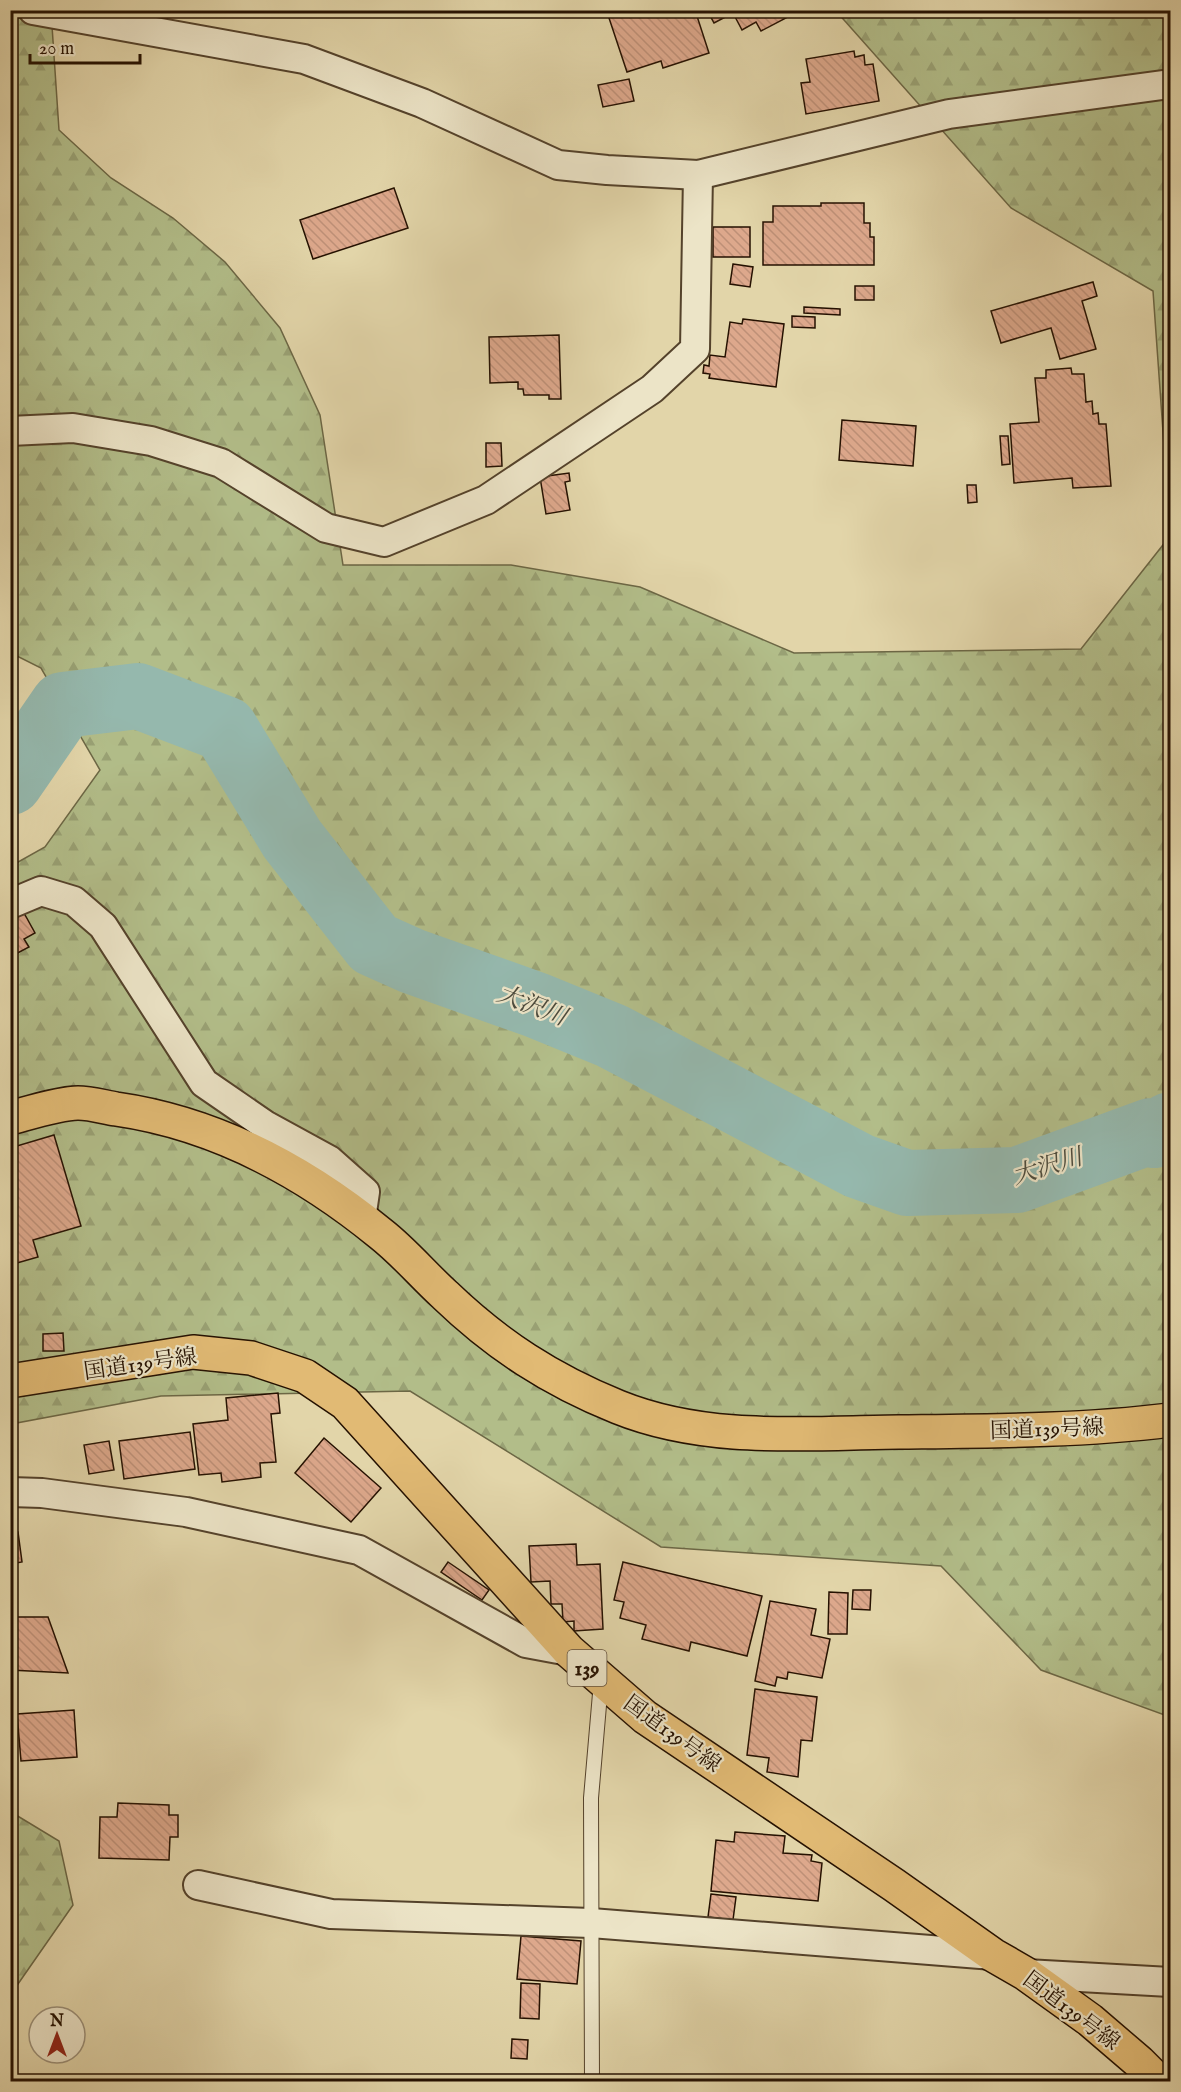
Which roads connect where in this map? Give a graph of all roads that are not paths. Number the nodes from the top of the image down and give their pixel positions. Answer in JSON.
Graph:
{"nodes":[{"id":1,"x":33,"y":10,"type":"edge"},
{"id":2,"x":1170,"y":84,"type":"edge"},
{"id":3,"x":698,"y":175,"type":"junction"},
{"id":4,"x":10,"y":431,"type":"edge"},
{"id":5,"x":10,"y":904,"type":"edge"},
{"id":6,"x":10,"y":1118,"type":"edge"},
{"id":7,"x":361,"y":1219,"type":"junction"},
{"id":8,"x":10,"y":1381,"type":"edge"},
{"id":9,"x":1170,"y":1420,"type":"edge"},
{"id":10,"x":10,"y":1492,"type":"edge"},
{"id":11,"x":568,"y":1651,"type":"junction"},
{"id":12,"x":602,"y":1681,"type":"junction"},
{"id":13,"x":198,"y":1885,"type":"dead end"},
{"id":14,"x":591,"y":1923,"type":"junction"},
{"id":15,"x":993,"y":1955,"type":"junction"},
{"id":16,"x":1026,"y":1974,"type":"junction"},
{"id":17,"x":1170,"y":1982,"type":"edge"},
{"id":18,"x":592,"y":2082,"type":"edge"},
{"id":19,"x":1159,"y":2082,"type":"edge"}],
"edges":[{"from":1,"to":3,"type":"street"},
{"from":2,"to":3,"type":"street"},
{"from":3,"to":4,"type":"street"},
{"from":5,"to":7,"type":"street"},
{"from":6,"to":7,"type":"highway","name":"国道139号線"},
{"from":7,"to":9,"type":"highway","name":"国道139号線"},
{"from":8,"to":11,"type":"highway","name":"国道139号線","number":"139"},
{"from":10,"to":11,"type":"street"},
{"from":11,"to":12,"type":"highway","name":"国道139号線","number":"139"},
{"from":12,"to":14,"type":"lane"},
{"from":12,"to":15,"type":"highway","name":"国道139号線","number":"139"},
{"from":13,"to":14,"type":"street"},
{"from":14,"to":15,"type":"street"},
{"from":14,"to":18,"type":"lane"},
{"from":15,"to":16,"type":"highway","name":"国道139号線","number":"139"},
{"from":16,"to":17,"type":"street"},
{"from":16,"to":19,"type":"highway","name":"国道139号線","number":"139"}]}
